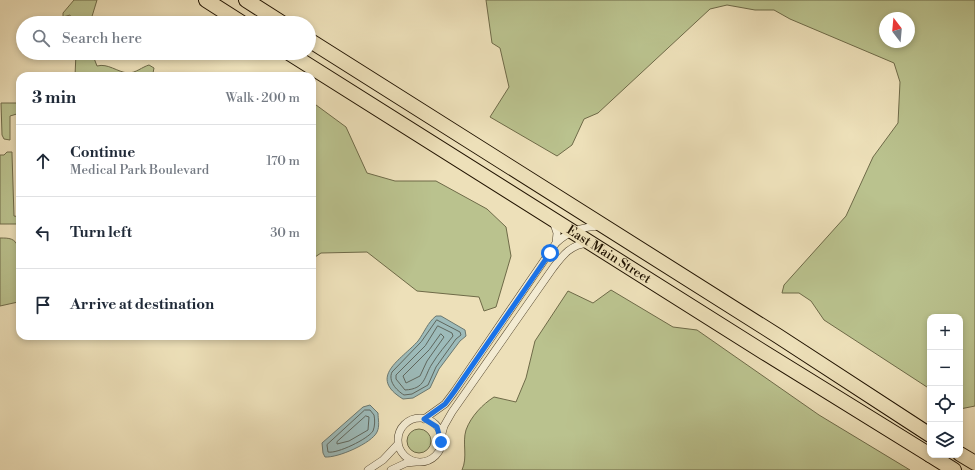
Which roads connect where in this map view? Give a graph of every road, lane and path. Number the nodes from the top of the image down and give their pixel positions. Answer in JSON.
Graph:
{"nodes":[{"id":1,"x":206,"y":0,"type":"edge"},
{"id":2,"x":246,"y":0,"type":"edge"},
{"id":3,"x":231,"y":16,"type":"edge"},
{"id":4,"x":271,"y":16,"type":"edge"},
{"id":5,"x":316,"y":44,"type":"edge"},
{"id":6,"x":301,"y":60,"type":"edge"},
{"id":7,"x":553,"y":219,"type":"junction"},
{"id":8,"x":603,"y":226,"type":"junction"},
{"id":9,"x":572,"y":231,"type":"junction"},
{"id":10,"x":556,"y":243,"type":"junction"},
{"id":11,"x":590,"y":243,"type":"junction"},
{"id":12,"x":424,"y":419,"type":"junction"},
{"id":13,"x":927,"y":433,"type":"edge"},
{"id":14,"x":441,"y":437,"type":"junction"},
{"id":15,"x":398,"y":444,"type":"junction"},
{"id":16,"x":927,"y":453,"type":"edge"},
{"id":17,"x":963,"y":456,"type":"edge"},
{"id":18,"x":935,"y":458,"type":"edge"},
{"id":19,"x":416,"y":462,"type":"junction"},
{"id":20,"x":975,"y":463,"type":"edge"},
{"id":21,"x":368,"y":470,"type":"edge"},
{"id":22,"x":391,"y":470,"type":"edge"},
{"id":23,"x":954,"y":470,"type":"edge"}],
"edges":[{"from":1,"to":3,"type":"highway"},
{"from":2,"to":4,"type":"highway"},
{"from":5,"to":8,"type":"highway","name":"East Main Street"},
{"from":6,"to":7,"type":"highway","name":"East Main Street"},
{"from":7,"to":9,"type":"highway","name":"East Main Street"},
{"from":7,"to":10,"type":"street"},
{"from":8,"to":9,"type":"street"},
{"from":8,"to":13,"type":"highway","name":"East Main Street"},
{"from":9,"to":10,"type":"street"},
{"from":9,"to":11,"type":"highway","name":"East Main Street"},
{"from":10,"to":12,"type":"street"},
{"from":11,"to":14,"type":"street"},
{"from":11,"to":16,"type":"highway","name":"East Main Street"},
{"from":12,"to":14,"type":"street"},
{"from":12,"to":15,"type":"street"},
{"from":14,"to":19,"type":"street"},
{"from":15,"to":19,"type":"street"},
{"from":15,"to":21,"type":"street"},
{"from":17,"to":20,"type":"highway"},
{"from":18,"to":23,"type":"highway","name":"East Main Street"},
{"from":19,"to":22,"type":"street"}]}
